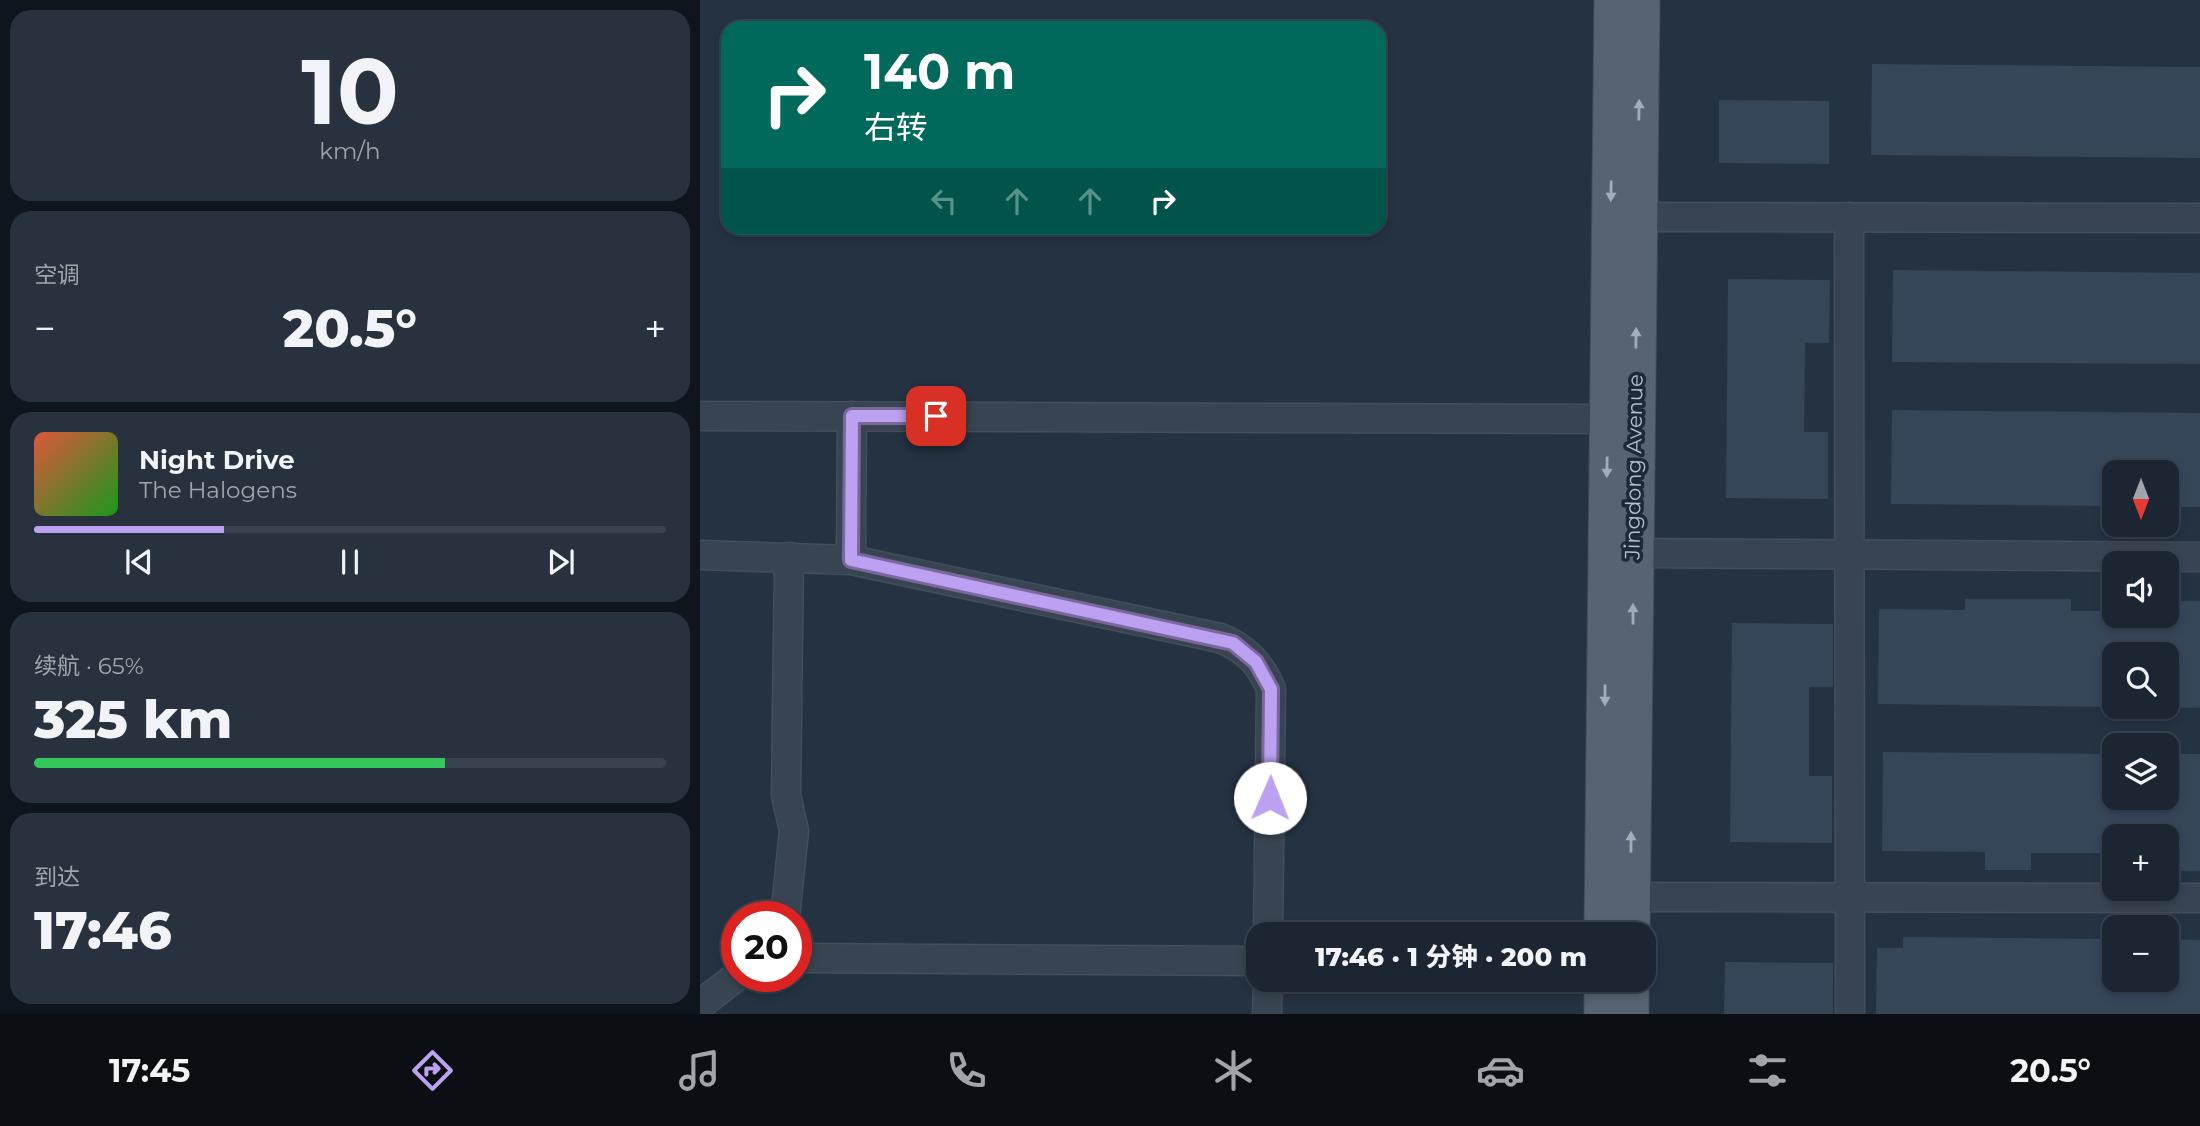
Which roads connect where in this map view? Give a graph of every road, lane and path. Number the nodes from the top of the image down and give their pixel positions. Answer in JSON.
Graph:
{"nodes":[{"id":1,"x":1613,"y":0,"type":"edge"},
{"id":2,"x":1641,"y":0,"type":"edge"},
{"id":3,"x":1638,"y":217,"type":"junction"},
{"id":4,"x":1849,"y":217,"type":"junction"},
{"id":5,"x":2200,"y":218,"type":"edge"},
{"id":6,"x":700,"y":416,"type":"edge"},
{"id":7,"x":852,"y":416,"type":"junction"},
{"id":8,"x":1608,"y":419,"type":"junction"},
{"id":9,"x":1633,"y":553,"type":"junction"},
{"id":10,"x":1850,"y":554,"type":"junction"},
{"id":11,"x":700,"y":555,"type":"edge"},
{"id":12,"x":789,"y":557,"type":"junction"},
{"id":13,"x":2200,"y":557,"type":"edge"},
{"id":14,"x":851,"y":560,"type":"junction"},
{"id":15,"x":1631,"y":897,"type":"junction"},
{"id":16,"x":1850,"y":897,"type":"junction"},
{"id":17,"x":2200,"y":898,"type":"edge"},
{"id":18,"x":787,"y":901,"type":"edge"},
{"id":19,"x":1268,"y":922,"type":"edge"},
{"id":20,"x":1603,"y":922,"type":"edge"},
{"id":21,"x":1631,"y":922,"type":"edge"},
{"id":22,"x":812,"y":958,"type":"edge"},
{"id":23,"x":1246,"y":961,"type":"edge"},
{"id":24,"x":721,"y":989,"type":"edge"},
{"id":25,"x":1268,"y":992,"type":"edge"},
{"id":26,"x":1603,"y":992,"type":"edge"},
{"id":27,"x":1630,"y":992,"type":"edge"},
{"id":28,"x":700,"y":1005,"type":"edge"},
{"id":29,"x":1267,"y":1014,"type":"edge"},
{"id":30,"x":1603,"y":1014,"type":"edge"},
{"id":31,"x":1630,"y":1014,"type":"edge"},
{"id":32,"x":1850,"y":1014,"type":"edge"}],
"edges":[{"from":1,"to":8,"type":"main road","name":"Jingdong Avenue","one_way":true},
{"from":3,"to":2,"type":"main road","name":"Jingdong Avenue","one_way":true},
{"from":3,"to":4,"type":"street"},
{"from":9,"to":3,"type":"main road","name":"Jingdong Avenue","one_way":true},
{"from":4,"to":5,"type":"street"},
{"from":4,"to":10,"type":"street"},
{"from":6,"to":7,"type":"street"},
{"from":7,"to":8,"type":"street"},
{"from":7,"to":14,"type":"street"},
{"from":8,"to":20,"type":"main road","name":"Jingdong Avenue","one_way":true},
{"from":9,"to":10,"type":"street"},
{"from":15,"to":9,"type":"main road","name":"Jingdong Avenue","one_way":true},
{"from":10,"to":13,"type":"street"},
{"from":10,"to":16,"type":"street"},
{"from":11,"to":12,"type":"street"},
{"from":12,"to":14,"type":"street"},
{"from":12,"to":18,"type":"street"},
{"from":14,"to":19,"type":"street"},
{"from":15,"to":16,"type":"street"},
{"from":15,"to":21,"type":"main road","name":"Jingdong Avenue"},
{"from":16,"to":17,"type":"street"},
{"from":16,"to":32,"type":"street"},
{"from":22,"to":23,"type":"street"},
{"from":24,"to":28,"type":"street"},
{"from":25,"to":29,"type":"street"},
{"from":26,"to":30,"type":"main road"},
{"from":27,"to":31,"type":"main road"}]}
